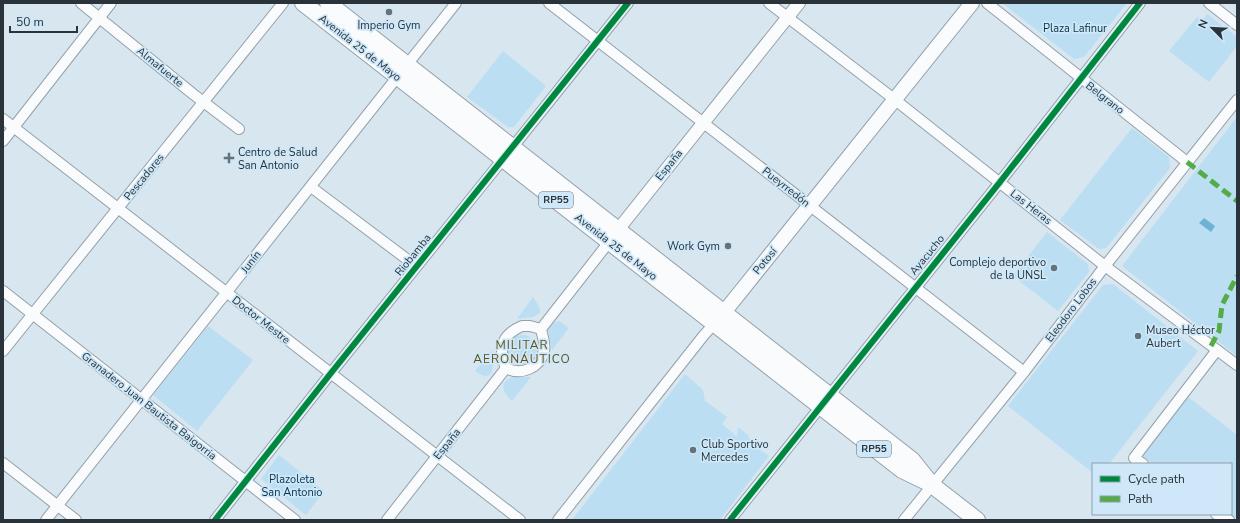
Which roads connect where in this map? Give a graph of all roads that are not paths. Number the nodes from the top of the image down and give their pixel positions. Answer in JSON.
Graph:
{"nodes":[{"id":1,"x":81,"y":3,"type":"edge"},
{"id":2,"x":111,"y":3,"type":"edge"},
{"id":3,"x":284,"y":3,"type":"edge"},
{"id":4,"x":303,"y":3,"type":"edge"},
{"id":5,"x":328,"y":3,"type":"edge"},
{"id":6,"x":456,"y":3,"type":"edge"},
{"id":7,"x":549,"y":3,"type":"edge"},
{"id":8,"x":628,"y":3,"type":"edge"},
{"id":9,"x":769,"y":3,"type":"edge"},
{"id":10,"x":799,"y":3,"type":"edge"},
{"id":11,"x":972,"y":3,"type":"edge"},
{"id":12,"x":986,"y":3,"type":"edge"},
{"id":13,"x":1140,"y":3,"type":"edge"},
{"id":14,"x":1209,"y":3,"type":"edge"},
{"id":15,"x":788,"y":17,"type":"junction"},
{"id":16,"x":99,"y":18,"type":"junction"},
{"id":17,"x":1237,"y":25,"type":"edge"},
{"id":18,"x":598,"y":41,"type":"junction"},
{"id":19,"x":402,"y":72,"type":"junction"},
{"id":20,"x":1080,"y":78,"type":"junction"},
{"id":21,"x":894,"y":99,"type":"junction"},
{"id":22,"x":1237,"y":100,"type":"edge"},
{"id":23,"x":204,"y":102,"type":"junction"},
{"id":24,"x":3,"y":119,"type":"edge"},
{"id":25,"x":703,"y":123,"type":"junction"},
{"id":26,"x":14,"y":128,"type":"junction"},
{"id":27,"x":239,"y":129,"type":"dead end"},
{"id":28,"x":3,"y":141,"type":"edge"},
{"id":29,"x":508,"y":154,"type":"junction"},
{"id":30,"x":1186,"y":162,"type":"junction"},
{"id":31,"x":1000,"y":182,"type":"junction"},
{"id":32,"x":311,"y":187,"type":"junction"},
{"id":33,"x":810,"y":206,"type":"junction"},
{"id":34,"x":118,"y":209,"type":"junction"},
{"id":35,"x":613,"y":236,"type":"junction"},
{"id":36,"x":416,"y":266,"type":"junction"},
{"id":37,"x":1105,"y":266,"type":"junction"},
{"id":38,"x":915,"y":287,"type":"junction"},
{"id":39,"x":3,"y":291,"type":"edge"},
{"id":40,"x":226,"y":293,"type":"junction"},
{"id":41,"x":32,"y":314,"type":"junction"},
{"id":42,"x":719,"y":318,"type":"junction"},
{"id":43,"x":541,"y":329,"type":"junction"},
{"id":44,"x":1217,"y":350,"type":"junction"},
{"id":45,"x":3,"y":351,"type":"edge"},
{"id":46,"x":1237,"y":365,"type":"edge"},
{"id":47,"x":506,"y":368,"type":"junction"},
{"id":48,"x":1024,"y":372,"type":"junction"},
{"id":49,"x":331,"y":373,"type":"junction"},
{"id":50,"x":141,"y":400,"type":"junction"},
{"id":51,"x":824,"y":401,"type":"junction"},
{"id":52,"x":437,"y":456,"type":"junction"},
{"id":53,"x":3,"y":463,"type":"edge"},
{"id":54,"x":1142,"y":463,"type":"edge"},
{"id":55,"x":245,"y":481,"type":"junction"},
{"id":56,"x":932,"y":485,"type":"junction"},
{"id":57,"x":948,"y":497,"type":"junction"},
{"id":58,"x":57,"y":505,"type":"junction"},
{"id":59,"x":1218,"y":515,"type":"edge"},
{"id":60,"x":735,"y":518,"type":"edge"},
{"id":61,"x":46,"y":520,"type":"edge"},
{"id":62,"x":76,"y":520,"type":"edge"},
{"id":63,"x":215,"y":520,"type":"edge"},
{"id":64,"x":295,"y":520,"type":"edge"},
{"id":65,"x":387,"y":520,"type":"edge"},
{"id":66,"x":520,"y":520,"type":"edge"},
{"id":67,"x":558,"y":520,"type":"edge"},
{"id":68,"x":904,"y":520,"type":"edge"},
{"id":69,"x":962,"y":520,"type":"edge"},
{"id":70,"x":977,"y":520,"type":"edge"},
{"id":71,"x":1228,"y":520,"type":"edge"}],
"edges":[{"from":1,"to":16,"type":"street","name":"Almafuerte"},
{"from":2,"to":16,"type":"street"},
{"from":3,"to":23,"type":"street","name":"Pescadores"},
{"from":4,"to":19,"type":"main road","name":"Avenida 25 de Mayo","number":"RP55"},
{"from":5,"to":19,"type":"main road","name":"Avenida 25 de Mayo","number":"RP55"},
{"from":6,"to":19,"type":"street","name":"Junín"},
{"from":7,"to":18,"type":"street","name":"Pueyrredón"},
{"from":8,"to":18,"type":"street","name":"Riobamba"},
{"from":9,"to":15,"type":"street","name":"Las Heras"},
{"from":10,"to":15,"type":"street","name":"España"},
{"from":11,"to":21,"type":"main road","name":"Potosí"},
{"from":12,"to":20,"type":"street","name":"Belgrano"},
{"from":13,"to":20,"type":"street","name":"Ayacucho"},
{"from":14,"to":17,"type":"street"},
{"from":15,"to":21,"type":"street","name":"Las Heras"},
{"from":15,"to":25,"type":"street","name":"España"},
{"from":16,"to":23,"type":"street","name":"Almafuerte"},
{"from":16,"to":26,"type":"street"},
{"from":18,"to":25,"type":"street","name":"Pueyrredón"},
{"from":18,"to":29,"type":"street","name":"Riobamba"},
{"from":19,"to":29,"type":"main road","name":"Avenida 25 de Mayo","number":"RP55"},
{"from":19,"to":32,"type":"street","name":"Junín"},
{"from":20,"to":30,"type":"street","name":"Belgrano"},
{"from":20,"to":31,"type":"street","name":"Ayacucho"},
{"from":21,"to":31,"type":"street","name":"Las Heras"},
{"from":21,"to":33,"type":"main road","name":"Potosí"},
{"from":22,"to":30,"type":"street","name":"Eleodoro Lobos"},
{"from":23,"to":27,"type":"street","name":"Almafuerte"},
{"from":23,"to":34,"type":"street","name":"Pescadores"},
{"from":24,"to":26,"type":"street","name":"Doctor Mestre"},
{"from":25,"to":33,"type":"street","name":"Pueyrredón"},
{"from":25,"to":35,"type":"street","name":"España"},
{"from":26,"to":28,"type":"street"},
{"from":26,"to":34,"type":"street","name":"Doctor Mestre"},
{"from":29,"to":35,"type":"main road","name":"Avenida 25 de Mayo","number":"RP55"},
{"from":29,"to":36,"type":"street","name":"Riobamba"},
{"from":30,"to":37,"type":"street","name":"Eleodoro Lobos"},
{"from":31,"to":37,"type":"street","name":"Las Heras"},
{"from":31,"to":38,"type":"street","name":"Ayacucho"},
{"from":32,"to":36,"type":"street"},
{"from":32,"to":40,"type":"street","name":"Junín"},
{"from":33,"to":38,"type":"street","name":"Pueyrredón"},
{"from":33,"to":42,"type":"main road","name":"Potosí"},
{"from":34,"to":40,"type":"street","name":"Doctor Mestre"},
{"from":34,"to":41,"type":"street","name":"Pescadores"},
{"from":35,"to":42,"type":"main road","name":"Avenida 25 de Mayo","number":"RP55"},
{"from":35,"to":43,"type":"street","name":"España"},
{"from":36,"to":49,"type":"street","name":"Riobamba"},
{"from":37,"to":44,"type":"street","name":"Las Heras"},
{"from":37,"to":48,"type":"street","name":"Eleodoro Lobos"},
{"from":38,"to":48,"type":"street","name":"Pueyrredón"},
{"from":38,"to":51,"type":"street","name":"Ayacucho"},
{"from":39,"to":41,"type":"street","name":"Granadero Juan Bautista Baigorria"},
{"from":40,"to":49,"type":"street","name":"Doctor Mestre"},
{"from":40,"to":50,"type":"street","name":"Junín"},
{"from":41,"to":45,"type":"street","name":"Pescadores"},
{"from":41,"to":50,"type":"street","name":"Granadero Juan Bautista Baigorria"},
{"from":42,"to":51,"type":"main road","name":"Avenida 25 de Mayo","number":"RP55"},
{"from":42,"to":67,"type":"street","name":"Potosí"},
{"from":43,"to":47,"type":"street"},
{"from":43,"to":47,"type":"street"},
{"from":44,"to":46,"type":"street","name":"Las Heras"},
{"from":44,"to":54,"type":"street"},
{"from":47,"to":52,"type":"street","name":"España"},
{"from":48,"to":56,"type":"street","name":"Eleodoro Lobos"},
{"from":49,"to":52,"type":"street","name":"Doctor Mestre"},
{"from":49,"to":55,"type":"street","name":"Riobamba"},
{"from":50,"to":55,"type":"street","name":"Granadero Juan Bautista Baigorria"},
{"from":50,"to":58,"type":"street","name":"Junín"},
{"from":51,"to":56,"type":"main road","name":"Avenida 25 de Mayo","number":"RP55"},
{"from":51,"to":60,"type":"street","name":"Ayacucho"},
{"from":52,"to":65,"type":"street","name":"España"},
{"from":52,"to":66,"type":"street","name":"Doctor Mestre"},
{"from":53,"to":58,"type":"street"},
{"from":55,"to":63,"type":"street","name":"Riobamba"},
{"from":55,"to":64,"type":"street","name":"Granadero Juan Bautista Baigorria"},
{"from":56,"to":57,"type":"main road","name":"Avenida 25 de Mayo","number":"RP55"},
{"from":56,"to":68,"type":"street","name":"Eleodoro Lobos"},
{"from":57,"to":69,"type":"street"},
{"from":57,"to":70,"type":"main road","name":"Avenida 25 de Mayo","number":"RP55"},
{"from":58,"to":61,"type":"street","name":"Junín"},
{"from":58,"to":62,"type":"street"},
{"from":59,"to":71,"type":"street"}]}
